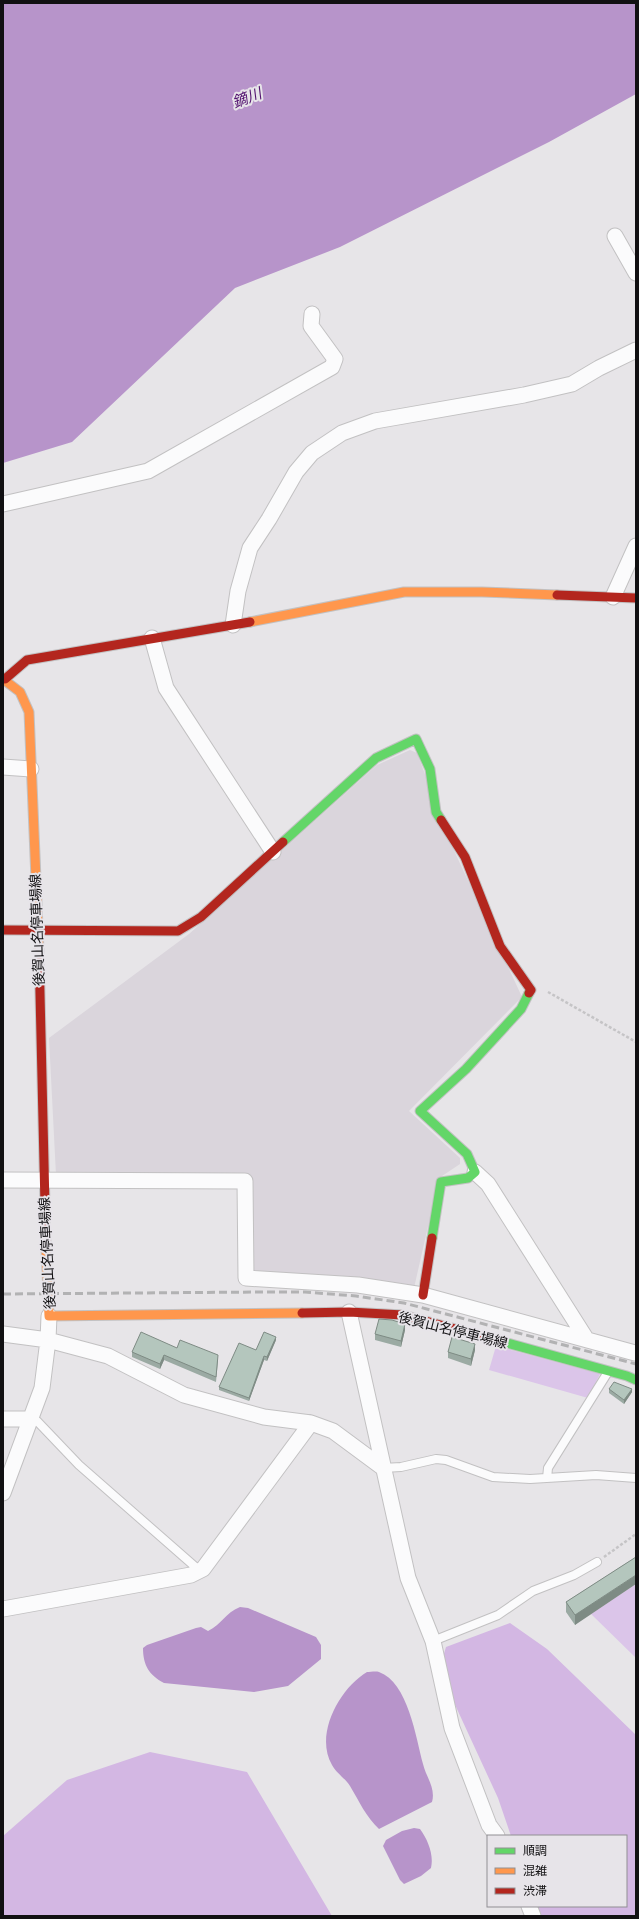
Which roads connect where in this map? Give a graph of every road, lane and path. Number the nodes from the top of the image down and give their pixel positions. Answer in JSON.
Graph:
{"nodes":[{"id":1,"x":615,"y":236,"type":"dead end"},
{"id":2,"x":636,"y":272,"type":"edge"},
{"id":3,"x":312,"y":314,"type":"dead end"},
{"id":4,"x":636,"y":350,"type":"edge"},
{"id":5,"x":3,"y":504,"type":"edge"},
{"id":6,"x":636,"y":546,"type":"edge"},
{"id":7,"x":613,"y":597,"type":"junction"},
{"id":8,"x":636,"y":598,"type":"edge"},
{"id":9,"x":233,"y":625,"type":"junction"},
{"id":10,"x":152,"y":638,"type":"junction"},
{"id":11,"x":4,"y":679,"type":"edge"},
{"id":12,"x":3,"y":767,"type":"edge"},
{"id":13,"x":32,"y":769,"type":"junction"},
{"id":14,"x":273,"y":852,"type":"junction"},
{"id":15,"x":3,"y":930,"type":"edge"},
{"id":16,"x":38,"y":930,"type":"junction"},
{"id":17,"x":531,"y":990,"type":"junction"},
{"id":18,"x":636,"y":1042,"type":"edge"},
{"id":19,"x":475,"y":1172,"type":"junction"},
{"id":20,"x":3,"y":1180,"type":"edge"},
{"id":21,"x":44,"y":1180,"type":"junction"},
{"id":22,"x":423,"y":1295,"type":"junction"},
{"id":23,"x":349,"y":1312,"type":"junction"},
{"id":24,"x":49,"y":1316,"type":"junction"},
{"id":25,"x":3,"y":1334,"type":"edge"},
{"id":26,"x":48,"y":1340,"type":"junction"},
{"id":27,"x":587,"y":1340,"type":"junction"},
{"id":28,"x":635,"y":1353,"type":"dead end"},
{"id":29,"x":609,"y":1371,"type":"junction"},
{"id":30,"x":636,"y":1380,"type":"edge"},
{"id":31,"x":3,"y":1419,"type":"edge"},
{"id":32,"x":30,"y":1419,"type":"junction"},
{"id":33,"x":311,"y":1423,"type":"junction"},
{"id":34,"x":384,"y":1468,"type":"junction"},
{"id":35,"x":548,"y":1478,"type":"junction"},
{"id":36,"x":636,"y":1478,"type":"edge"},
{"id":37,"x":3,"y":1493,"type":"edge"},
{"id":38,"x":636,"y":1534,"type":"edge"},
{"id":39,"x":597,"y":1562,"type":"joint"},
{"id":40,"x":200,"y":1571,"type":"junction"},
{"id":41,"x":3,"y":1609,"type":"edge"},
{"id":42,"x":433,"y":1641,"type":"junction"},
{"id":43,"x":496,"y":1835,"type":"edge"}],
"edges":[{"from":1,"to":2,"type":"street"},
{"from":3,"to":5,"type":"street"},
{"from":4,"to":9,"type":"street"},
{"from":6,"to":7,"type":"street"},
{"from":7,"to":8,"type":"street"},
{"from":7,"to":9,"type":"street"},
{"from":9,"to":10,"type":"street"},
{"from":10,"to":11,"type":"street"},
{"from":10,"to":14,"type":"street"},
{"from":11,"to":13,"type":"street","name":"後賀山名停車場線"},
{"from":12,"to":13,"type":"street"},
{"from":13,"to":16,"type":"street","name":"後賀山名停車場線"},
{"from":14,"to":16,"type":"street"},
{"from":14,"to":17,"type":"street"},
{"from":15,"to":16,"type":"street"},
{"from":16,"to":21,"type":"street","name":"後賀山名停車場線"},
{"from":17,"to":18,"type":"path"},
{"from":17,"to":19,"type":"street"},
{"from":19,"to":22,"type":"street"},
{"from":19,"to":27,"type":"street"},
{"from":20,"to":21,"type":"street"},
{"from":21,"to":22,"type":"street"},
{"from":21,"to":24,"type":"street","name":"後賀山名停車場線"},
{"from":22,"to":27,"type":"street"},
{"from":23,"to":24,"type":"street","name":"後賀山名停車場線"},
{"from":23,"to":29,"type":"street","name":"後賀山名停車場線"},
{"from":23,"to":34,"type":"street"},
{"from":24,"to":26,"type":"street"},
{"from":25,"to":26,"type":"street"},
{"from":26,"to":32,"type":"street"},
{"from":26,"to":33,"type":"street"},
{"from":27,"to":28,"type":"street"},
{"from":29,"to":30,"type":"street","name":"後賀山名停車場線"},
{"from":29,"to":35,"type":"lane"},
{"from":31,"to":32,"type":"street"},
{"from":32,"to":37,"type":"street"},
{"from":32,"to":40,"type":"lane"},
{"from":33,"to":34,"type":"street"},
{"from":33,"to":40,"type":"street"},
{"from":34,"to":35,"type":"lane"},
{"from":34,"to":42,"type":"street"},
{"from":35,"to":36,"type":"lane"},
{"from":38,"to":39,"type":"path"},
{"from":39,"to":42,"type":"lane"},
{"from":40,"to":41,"type":"street"},
{"from":42,"to":43,"type":"street"}]}
